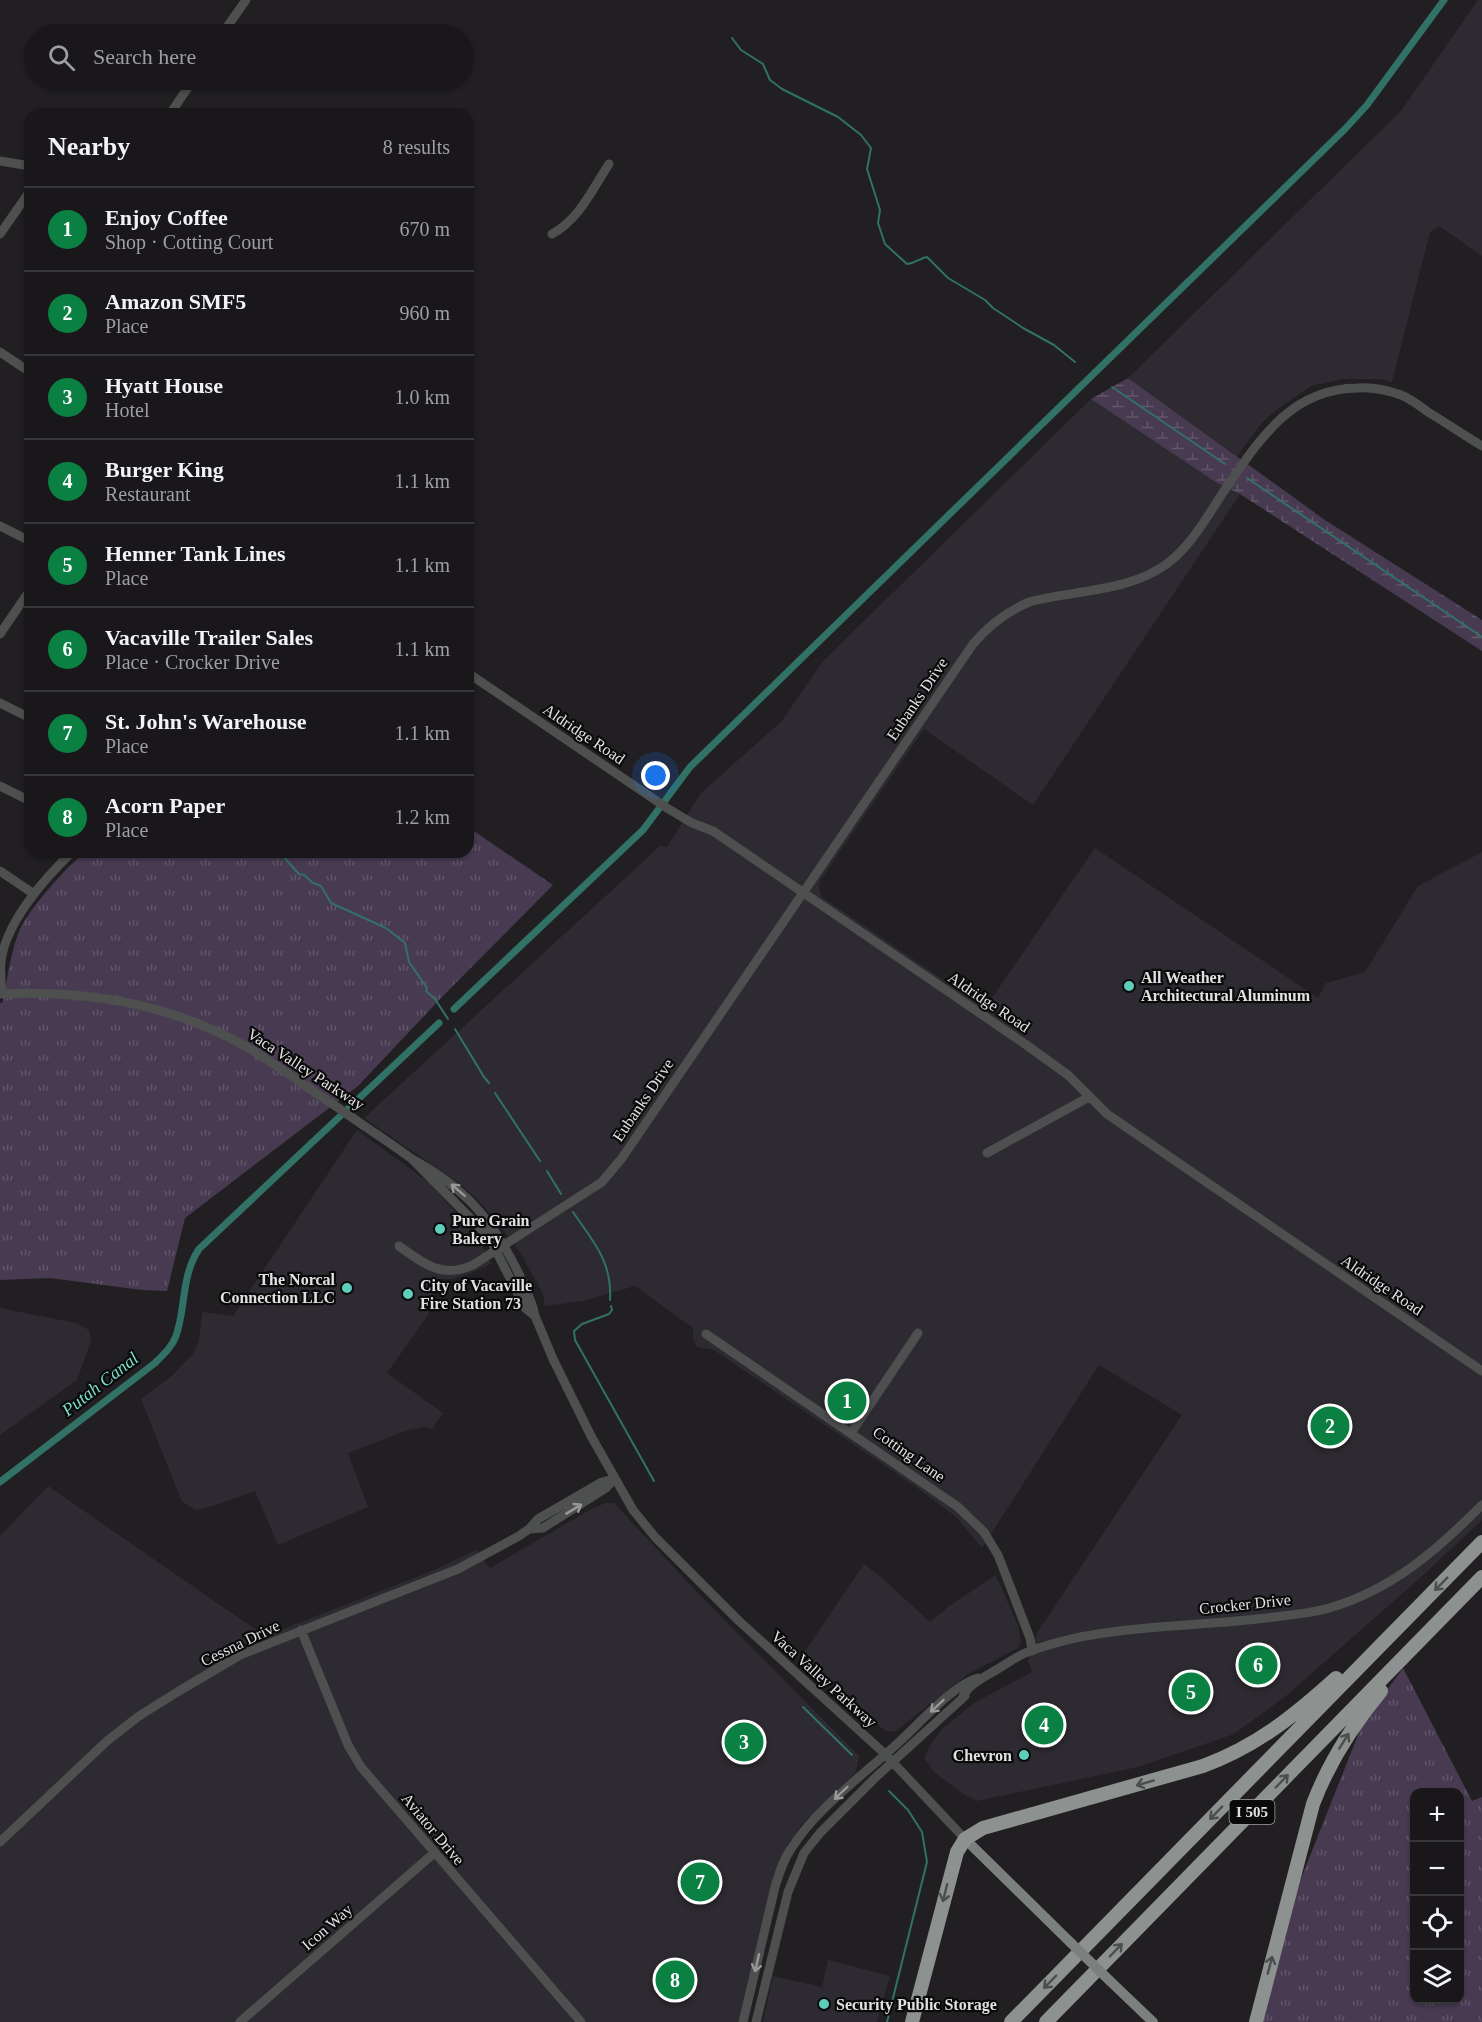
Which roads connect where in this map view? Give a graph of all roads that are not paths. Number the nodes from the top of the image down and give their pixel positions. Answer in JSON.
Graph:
{"nodes":[{"id":1,"x":246,"y":0,"type":"edge"},
{"id":2,"x":229,"y":24,"type":"edge"},
{"id":3,"x":186,"y":90,"type":"edge"},
{"id":4,"x":174,"y":108,"type":"edge"},
{"id":5,"x":0,"y":161,"type":"edge"},
{"id":6,"x":609,"y":164,"type":"dead end"},
{"id":7,"x":24,"y":165,"type":"edge"},
{"id":8,"x":24,"y":200,"type":"edge"},
{"id":9,"x":0,"y":234,"type":"edge"},
{"id":10,"x":552,"y":234,"type":"dead end"},
{"id":11,"x":0,"y":352,"type":"edge"},
{"id":12,"x":24,"y":368,"type":"edge"},
{"id":13,"x":1482,"y":446,"type":"edge"},
{"id":14,"x":0,"y":526,"type":"edge"},
{"id":15,"x":24,"y":538,"type":"edge"},
{"id":16,"x":24,"y":599,"type":"edge"},
{"id":17,"x":0,"y":634,"type":"edge"},
{"id":18,"x":474,"y":677,"type":"edge"},
{"id":19,"x":0,"y":704,"type":"edge"},
{"id":20,"x":24,"y":715,"type":"edge"},
{"id":21,"x":0,"y":786,"type":"edge"},
{"id":22,"x":24,"y":798,"type":"edge"},
{"id":23,"x":67,"y":858,"type":"edge"},
{"id":24,"x":0,"y":871,"type":"edge"},
{"id":25,"x":803,"y":893,"type":"junction"},
{"id":26,"x":34,"y":894,"type":"junction"},
{"id":27,"x":1,"y":994,"type":"edge"},
{"id":28,"x":1089,"y":1097,"type":"junction"},
{"id":29,"x":987,"y":1153,"type":"dead end"},
{"id":30,"x":399,"y":1246,"type":"dead end"},
{"id":31,"x":500,"y":1248,"type":"junction"},
{"id":32,"x":918,"y":1333,"type":"dead end"},
{"id":33,"x":706,"y":1334,"type":"dead end"},
{"id":34,"x":1482,"y":1371,"type":"edge"},
{"id":35,"x":851,"y":1433,"type":"junction"},
{"id":36,"x":614,"y":1479,"type":"junction"},
{"id":37,"x":1482,"y":1505,"type":"edge"},
{"id":38,"x":1482,"y":1542,"type":"edge"},
{"id":39,"x":1482,"y":1577,"type":"edge"},
{"id":40,"x":1458,"y":1602,"type":"junction"},
{"id":41,"x":301,"y":1630,"type":"junction"},
{"id":42,"x":1032,"y":1651,"type":"junction"},
{"id":43,"x":1374,"y":1651,"type":"junction"},
{"id":44,"x":986,"y":1676,"type":"junction"},
{"id":45,"x":885,"y":1755,"type":"junction"},
{"id":46,"x":893,"y":1763,"type":"junction"},
{"id":47,"x":966,"y":1839,"type":"junction"},
{"id":48,"x":798,"y":1840,"type":"junction"},
{"id":49,"x":0,"y":1842,"type":"edge"},
{"id":50,"x":433,"y":1854,"type":"junction"},
{"id":51,"x":781,"y":1920,"type":"junction"},
{"id":52,"x":240,"y":2022,"type":"edge"},
{"id":53,"x":581,"y":2022,"type":"edge"},
{"id":54,"x":743,"y":2022,"type":"edge"},
{"id":55,"x":756,"y":2022,"type":"edge"},
{"id":56,"x":912,"y":2022,"type":"edge"},
{"id":57,"x":1011,"y":2022,"type":"edge"},
{"id":58,"x":1046,"y":2022,"type":"edge"},
{"id":59,"x":1153,"y":2022,"type":"edge"},
{"id":60,"x":1256,"y":2022,"type":"edge"}],
"edges":[{"from":1,"to":2,"type":"street"},
{"from":3,"to":4,"type":"street"},
{"from":5,"to":7,"type":"street"},
{"from":6,"to":10,"type":"street"},
{"from":8,"to":9,"type":"street"},
{"from":11,"to":12,"type":"street"},
{"from":13,"to":25,"type":"street","name":"Eubanks Drive"},
{"from":14,"to":15,"type":"street"},
{"from":16,"to":17,"type":"street"},
{"from":18,"to":25,"type":"street","name":"Aldridge Road"},
{"from":19,"to":20,"type":"street"},
{"from":21,"to":22,"type":"street"},
{"from":23,"to":26,"type":"street"},
{"from":24,"to":26,"type":"street"},
{"from":25,"to":28,"type":"street","name":"Aldridge Road"},
{"from":25,"to":31,"type":"street","name":"Eubanks Drive"},
{"from":26,"to":27,"type":"street"},
{"from":27,"to":31,"type":"street","name":"Vaca Valley Parkway"},
{"from":28,"to":29,"type":"street"},
{"from":28,"to":34,"type":"street","name":"Aldridge Road"},
{"from":30,"to":31,"type":"street","name":"Eubanks Drive"},
{"from":31,"to":36,"type":"street","name":"Vaca Valley Parkway"},
{"from":32,"to":35,"type":"street"},
{"from":33,"to":35,"type":"street","name":"Cotting Lane"},
{"from":35,"to":42,"type":"street","name":"Cotting Lane"},
{"from":36,"to":41,"type":"street","name":"Cessna Drive"},
{"from":36,"to":45,"type":"street","name":"Vaca Valley Parkway"},
{"from":37,"to":42,"type":"street","name":"Crocker Drive"},
{"from":38,"to":43,"type":"highway","number":"I 505","one_way":true},
{"from":39,"to":40,"type":"highway","number":"I 505"},
{"from":58,"to":40,"type":"highway","number":"I 505","one_way":true},
{"from":60,"to":40,"type":"highway","one_way":true},
{"from":41,"to":49,"type":"street","name":"Cessna Drive"},
{"from":41,"to":50,"type":"street","name":"Aviator Drive"},
{"from":42,"to":44,"type":"street","name":"Crocker Drive"},
{"from":43,"to":47,"type":"highway","one_way":true},
{"from":43,"to":57,"type":"highway","number":"I 505","one_way":true},
{"from":44,"to":45,"type":"street","name":"Crocker Drive","one_way":true},
{"from":44,"to":46,"type":"street","name":"Crocker Drive"},
{"from":45,"to":46,"type":"street","name":"Vaca Valley Parkway"},
{"from":45,"to":48,"type":"street","name":"Crocker Drive","one_way":true},
{"from":46,"to":47,"type":"street","name":"Vaca Valley Parkway"},
{"from":46,"to":51,"type":"street","name":"Crocker Drive"},
{"from":47,"to":56,"type":"highway","one_way":true},
{"from":47,"to":59,"type":"main road","name":"Vaca Valley Parkway","bridge":true},
{"from":48,"to":51,"type":"street"},
{"from":48,"to":54,"type":"street","name":"Crocker Drive","one_way":true},
{"from":50,"to":52,"type":"street","name":"Icon Way"},
{"from":50,"to":53,"type":"street","name":"Aviator Drive"},
{"from":51,"to":55,"type":"street"}]}
